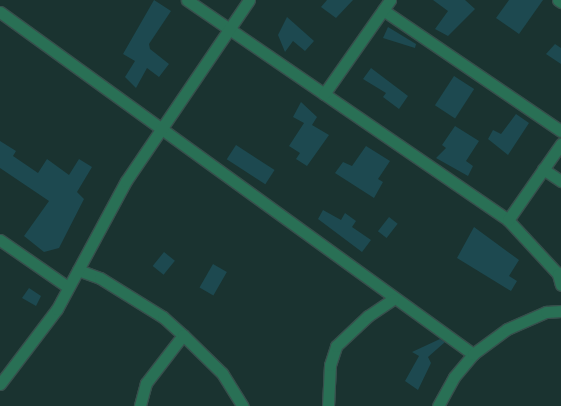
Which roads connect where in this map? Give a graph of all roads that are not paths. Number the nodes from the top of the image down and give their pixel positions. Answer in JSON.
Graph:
{"nodes":[{"id":1,"x":187,"y":0,"type":"edge"},
{"id":2,"x":248,"y":0,"type":"edge"},
{"id":3,"x":390,"y":0,"type":"edge"},
{"id":4,"x":558,"y":0,"type":"edge"},
{"id":5,"x":561,"y":2,"type":"edge"},
{"id":6,"x":383,"y":10,"type":"junction"},
{"id":7,"x":0,"y":12,"type":"edge"},
{"id":8,"x":230,"y":29,"type":"junction"},
{"id":9,"x":324,"y":94,"type":"junction"},
{"id":10,"x":162,"y":127,"type":"junction"},
{"id":11,"x":561,"y":131,"type":"edge"},
{"id":12,"x":561,"y":144,"type":"edge"},
{"id":13,"x":544,"y":169,"type":"junction"},
{"id":14,"x":561,"y":181,"type":"edge"},
{"id":15,"x":508,"y":220,"type":"junction"},
{"id":16,"x":0,"y":240,"type":"edge"},
{"id":17,"x":78,"y":270,"type":"junction"},
{"id":18,"x":559,"y":273,"type":"edge"},
{"id":19,"x":561,"y":285,"type":"edge"},
{"id":20,"x":68,"y":287,"type":"junction"},
{"id":21,"x":393,"y":299,"type":"junction"},
{"id":22,"x":561,"y":311,"type":"edge"},
{"id":23,"x":182,"y":335,"type":"junction"},
{"id":24,"x":473,"y":354,"type":"junction"},
{"id":25,"x":0,"y":384,"type":"edge"},
{"id":26,"x":140,"y":406,"type":"edge"},
{"id":27,"x":243,"y":406,"type":"edge"},
{"id":28,"x":328,"y":406,"type":"edge"},
{"id":29,"x":438,"y":406,"type":"edge"}],
"edges":[{"from":1,"to":8,"type":"street"},
{"from":2,"to":8,"type":"street"},
{"from":3,"to":6,"type":"street"},
{"from":4,"to":5,"type":"street"},
{"from":6,"to":9,"type":"street"},
{"from":6,"to":11,"type":"street"},
{"from":7,"to":10,"type":"street"},
{"from":8,"to":9,"type":"street"},
{"from":8,"to":10,"type":"street"},
{"from":9,"to":15,"type":"street"},
{"from":10,"to":17,"type":"street"},
{"from":10,"to":21,"type":"street"},
{"from":12,"to":13,"type":"street"},
{"from":13,"to":14,"type":"street"},
{"from":13,"to":15,"type":"street"},
{"from":15,"to":18,"type":"street"},
{"from":16,"to":20,"type":"street"},
{"from":17,"to":20,"type":"street"},
{"from":17,"to":23,"type":"street"},
{"from":18,"to":19,"type":"street"},
{"from":20,"to":25,"type":"street"},
{"from":21,"to":24,"type":"street"},
{"from":21,"to":28,"type":"street"},
{"from":22,"to":24,"type":"street"},
{"from":23,"to":26,"type":"street"},
{"from":23,"to":27,"type":"street"},
{"from":24,"to":29,"type":"street"}]}
